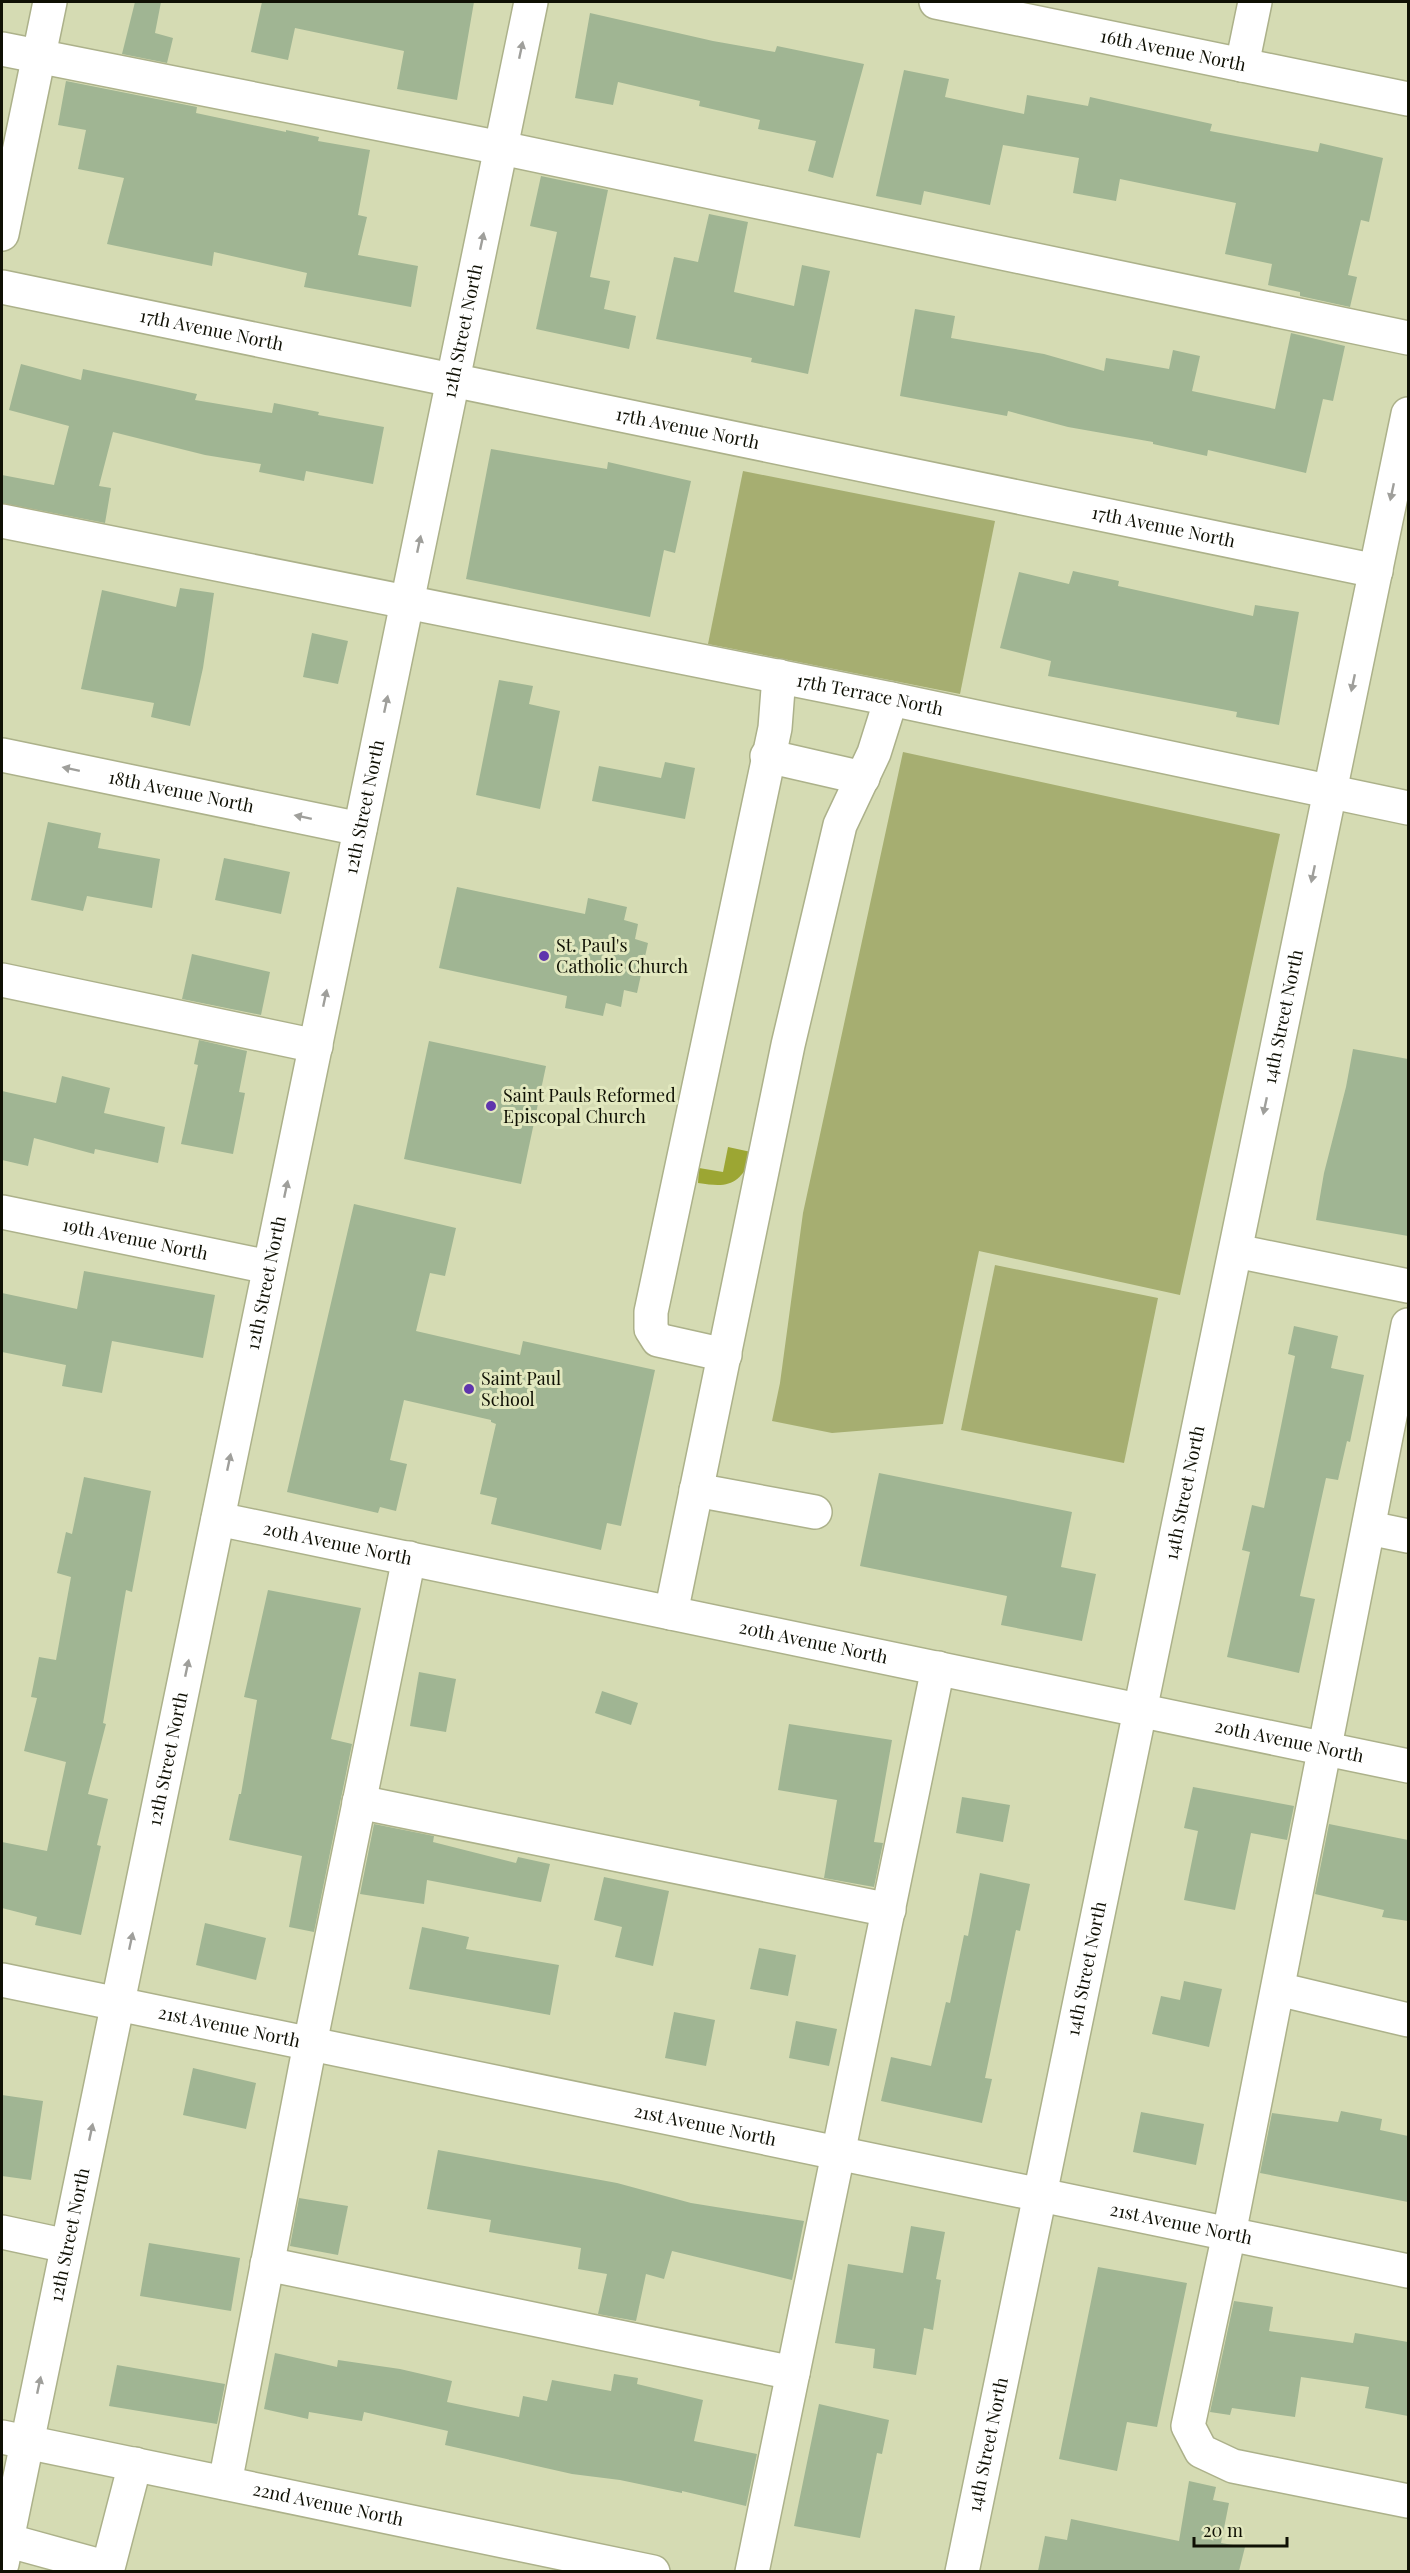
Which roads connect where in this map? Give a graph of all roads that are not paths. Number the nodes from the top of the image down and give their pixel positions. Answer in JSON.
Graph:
{"nodes":[{"id":1,"x":50,"y":2,"type":"edge"},
{"id":2,"x":531,"y":2,"type":"edge"},
{"id":3,"x":936,"y":2,"type":"edge"},
{"id":4,"x":1255,"y":2,"type":"edge"},
{"id":5,"x":1019,"y":10,"type":"edge"},
{"id":6,"x":2,"y":49,"type":"edge"},
{"id":7,"x":38,"y":56,"type":"junction"},
{"id":8,"x":1242,"y":65,"type":"junction"},
{"id":9,"x":1408,"y":99,"type":"edge"},
{"id":10,"x":501,"y":148,"type":"junction"},
{"id":11,"x":2,"y":234,"type":"edge"},
{"id":12,"x":2,"y":287,"type":"edge"},
{"id":13,"x":1408,"y":338,"type":"edge"},
{"id":14,"x":453,"y":380,"type":"junction"},
{"id":15,"x":1408,"y":414,"type":"edge"},
{"id":16,"x":2,"y":521,"type":"edge"},
{"id":17,"x":1376,"y":571,"type":"junction"},
{"id":18,"x":407,"y":601,"type":"junction"},
{"id":19,"x":779,"y":676,"type":"junction"},
{"id":20,"x":891,"y":699,"type":"junction"},
{"id":21,"x":2,"y":755,"type":"edge"},
{"id":22,"x":767,"y":756,"type":"junction"},
{"id":23,"x":863,"y":777,"type":"junction"},
{"id":24,"x":1330,"y":792,"type":"junction"},
{"id":25,"x":1408,"y":808,"type":"edge"},
{"id":26,"x":360,"y":829,"type":"junction"},
{"id":27,"x":2,"y":980,"type":"edge"},
{"id":28,"x":316,"y":1046,"type":"junction"},
{"id":29,"x":2,"y":1212,"type":"edge"},
{"id":30,"x":1236,"y":1251,"type":"junction"},
{"id":31,"x":269,"y":1267,"type":"junction"},
{"id":32,"x":1408,"y":1286,"type":"edge"},
{"id":33,"x":1408,"y":1325,"type":"edge"},
{"id":34,"x":725,"y":1355,"type":"junction"},
{"id":35,"x":696,"y":1490,"type":"junction"},
{"id":36,"x":815,"y":1512,"type":"dead end"},
{"id":37,"x":218,"y":1519,"type":"junction"},
{"id":38,"x":1369,"y":1528,"type":"junction"},
{"id":39,"x":1408,"y":1536,"type":"edge"},
{"id":40,"x":409,"y":1558,"type":"junction"},
{"id":41,"x":671,"y":1613,"type":"junction"},
{"id":42,"x":938,"y":1668,"type":"junction"},
{"id":43,"x":1140,"y":1710,"type":"junction"},
{"id":44,"x":1326,"y":1749,"type":"junction"},
{"id":45,"x":1408,"y":1766,"type":"edge"},
{"id":46,"x":359,"y":1802,"type":"junction"},
{"id":47,"x":889,"y":1910,"type":"junction"},
{"id":48,"x":2,"y":1980,"type":"edge"},
{"id":49,"x":1278,"y":1989,"type":"junction"},
{"id":50,"x":117,"y":2004,"type":"junction"},
{"id":51,"x":1408,"y":2020,"type":"edge"},
{"id":52,"x":310,"y":2044,"type":"junction"},
{"id":53,"x":838,"y":2153,"type":"junction"},
{"id":54,"x":1040,"y":2195,"type":"junction"},
{"id":55,"x":2,"y":2232,"type":"edge"},
{"id":56,"x":1229,"y":2234,"type":"junction"},
{"id":57,"x":67,"y":2246,"type":"junction"},
{"id":58,"x":267,"y":2264,"type":"junction"},
{"id":59,"x":1408,"y":2271,"type":"edge"},
{"id":60,"x":793,"y":2373,"type":"junction"},
{"id":61,"x":14,"y":2439,"type":"edge"},
{"id":62,"x":135,"y":2464,"type":"junction"},
{"id":63,"x":225,"y":2483,"type":"junction"},
{"id":64,"x":1408,"y":2501,"type":"edge"},
{"id":65,"x":4,"y":2552,"type":"edge"},
{"id":66,"x":109,"y":2570,"type":"edge"},
{"id":67,"x":653,"y":2571,"type":"edge"},
{"id":68,"x":752,"y":2571,"type":"edge"},
{"id":69,"x":962,"y":2571,"type":"edge"}],
"edges":[{"from":1,"to":7,"type":"street"},
{"from":10,"to":2,"type":"street","name":"12th Street North","one_way":true},
{"from":3,"to":5,"type":"street","name":"16th Avenue North"},
{"from":4,"to":8,"type":"street"},
{"from":5,"to":8,"type":"street","name":"16th Avenue North"},
{"from":6,"to":7,"type":"street"},
{"from":7,"to":10,"type":"street"},
{"from":7,"to":11,"type":"street"},
{"from":8,"to":9,"type":"street","name":"16th Avenue North"},
{"from":10,"to":13,"type":"street"},
{"from":14,"to":10,"type":"street","name":"12th Street North","one_way":true},
{"from":12,"to":14,"type":"street","name":"17th Avenue North"},
{"from":14,"to":17,"type":"street","name":"17th Avenue North"},
{"from":18,"to":14,"type":"street","name":"12th Street North","one_way":true},
{"from":15,"to":17,"type":"street","name":"14th Street North","one_way":true},
{"from":16,"to":18,"type":"street","name":"17th Terrace North"},
{"from":17,"to":24,"type":"street","name":"14th Street North","one_way":true},
{"from":18,"to":19,"type":"street","name":"17th Terrace North"},
{"from":26,"to":18,"type":"street","name":"12th Street North","one_way":true},
{"from":19,"to":20,"type":"street","name":"17th Terrace North"},
{"from":19,"to":22,"type":"street"},
{"from":20,"to":23,"type":"street"},
{"from":20,"to":24,"type":"street","name":"17th Terrace North"},
{"from":26,"to":21,"type":"street","name":"18th Avenue North","one_way":true},
{"from":22,"to":23,"type":"street"},
{"from":22,"to":34,"type":"street"},
{"from":23,"to":34,"type":"street"},
{"from":24,"to":25,"type":"street"},
{"from":24,"to":30,"type":"street","name":"14th Street North","one_way":true},
{"from":28,"to":26,"type":"street","name":"12th Street North","one_way":true},
{"from":27,"to":28,"type":"street"},
{"from":31,"to":28,"type":"street","name":"12th Street North","one_way":true},
{"from":29,"to":31,"type":"street","name":"19th Avenue North"},
{"from":30,"to":32,"type":"street"},
{"from":30,"to":43,"type":"street","name":"14th Street North"},
{"from":37,"to":31,"type":"street","name":"12th Street North","one_way":true},
{"from":33,"to":38,"type":"street"},
{"from":34,"to":35,"type":"street"},
{"from":35,"to":36,"type":"street"},
{"from":35,"to":41,"type":"street"},
{"from":37,"to":40,"type":"street","name":"20th Avenue North"},
{"from":50,"to":37,"type":"street","name":"12th Street North","one_way":true},
{"from":38,"to":39,"type":"street"},
{"from":38,"to":44,"type":"street"},
{"from":40,"to":41,"type":"street","name":"20th Avenue North"},
{"from":40,"to":46,"type":"street"},
{"from":41,"to":42,"type":"street","name":"20th Avenue North"},
{"from":42,"to":43,"type":"street","name":"20th Avenue North"},
{"from":42,"to":47,"type":"street"},
{"from":43,"to":44,"type":"street","name":"20th Avenue North"},
{"from":43,"to":54,"type":"street","name":"14th Street North"},
{"from":44,"to":45,"type":"street","name":"20th Avenue North"},
{"from":44,"to":49,"type":"street"},
{"from":46,"to":47,"type":"street"},
{"from":46,"to":52,"type":"street"},
{"from":47,"to":53,"type":"street"},
{"from":48,"to":50,"type":"street","name":"21st Avenue North"},
{"from":49,"to":51,"type":"street"},
{"from":49,"to":56,"type":"street"},
{"from":50,"to":52,"type":"street","name":"21st Avenue North"},
{"from":57,"to":50,"type":"street","name":"12th Street North","one_way":true},
{"from":52,"to":53,"type":"street","name":"21st Avenue North"},
{"from":52,"to":58,"type":"street"},
{"from":53,"to":54,"type":"street","name":"21st Avenue North"},
{"from":53,"to":60,"type":"street"},
{"from":54,"to":56,"type":"street","name":"21st Avenue North"},
{"from":54,"to":69,"type":"street","name":"14th Street North"},
{"from":55,"to":57,"type":"street"},
{"from":56,"to":59,"type":"street","name":"21st Avenue North"},
{"from":56,"to":64,"type":"street"},
{"from":61,"to":57,"type":"street","name":"12th Street North","one_way":true},
{"from":58,"to":60,"type":"street"},
{"from":58,"to":63,"type":"street"},
{"from":60,"to":68,"type":"street"},
{"from":61,"to":62,"type":"street","name":"22nd Avenue North"},
{"from":61,"to":65,"type":"street","name":"12th Street North"},
{"from":62,"to":63,"type":"street","name":"22nd Avenue North"},
{"from":62,"to":66,"type":"street"},
{"from":63,"to":67,"type":"street","name":"22nd Avenue North"},
{"from":65,"to":66,"type":"street"}]}
